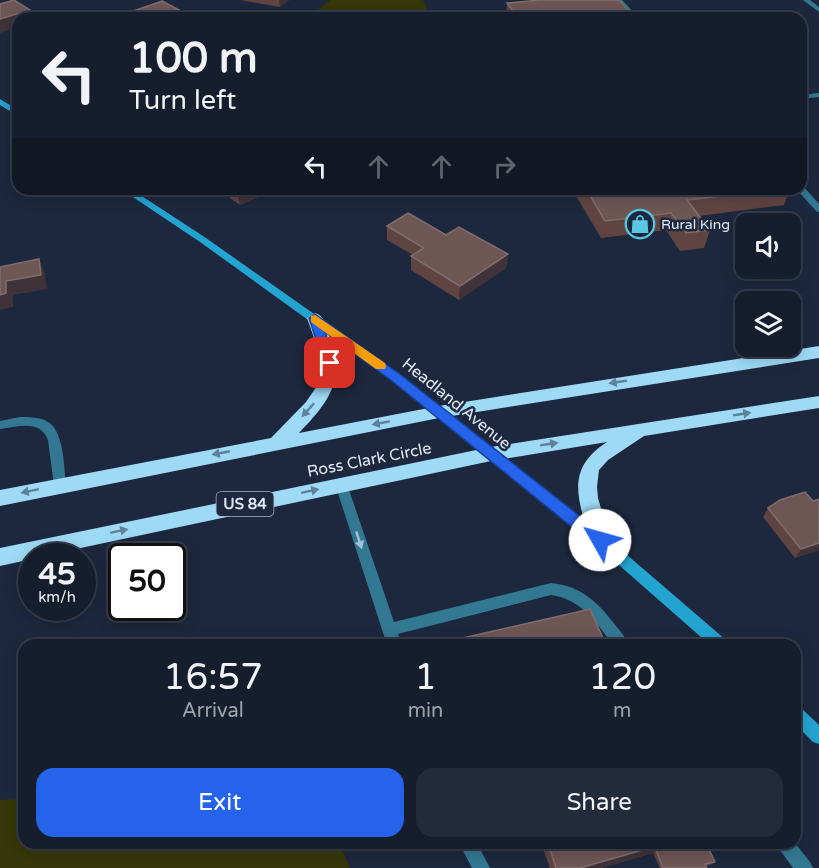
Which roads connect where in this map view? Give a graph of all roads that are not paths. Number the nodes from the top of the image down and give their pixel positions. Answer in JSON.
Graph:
{"nodes":[{"id":1,"x":618,"y":0,"type":"edge"},
{"id":2,"x":806,"y":0,"type":"edge"},
{"id":3,"x":819,"y":10,"type":"edge"},
{"id":4,"x":630,"y":12,"type":"edge"},
{"id":5,"x":134,"y":195,"type":"edge"},
{"id":6,"x":806,"y":195,"type":"edge"},
{"id":7,"x":819,"y":209,"type":"edge"},
{"id":8,"x":315,"y":318,"type":"junction"},
{"id":9,"x":819,"y":352,"type":"edge"},
{"id":10,"x":819,"y":402,"type":"edge"},
{"id":11,"x":439,"y":412,"type":"junction"},
{"id":12,"x":0,"y":425,"type":"edge"},
{"id":13,"x":643,"y":429,"type":"junction"},
{"id":14,"x":279,"y":442,"type":"junction"},
{"id":15,"x":491,"y":454,"type":"junction"},
{"id":16,"x":341,"y":484,"type":"junction"},
{"id":17,"x":60,"y":485,"type":"junction"},
{"id":18,"x":0,"y":498,"type":"edge"},
{"id":19,"x":600,"y":540,"type":"junction"},
{"id":20,"x":0,"y":556,"type":"edge"},
{"id":21,"x":389,"y":630,"type":"junction"},
{"id":22,"x":392,"y":639,"type":"edge"},
{"id":23,"x":617,"y":639,"type":"edge"},
{"id":24,"x":710,"y":639,"type":"edge"},
{"id":25,"x":801,"y":719,"type":"edge"},
{"id":26,"x":819,"y":736,"type":"edge"},
{"id":27,"x":471,"y":849,"type":"edge"},
{"id":28,"x":789,"y":849,"type":"edge"},
{"id":29,"x":481,"y":868,"type":"edge"},
{"id":30,"x":804,"y":868,"type":"edge"}],
"edges":[{"from":1,"to":4,"type":"lane"},
{"from":2,"to":3,"type":"lane"},
{"from":5,"to":8,"type":"main road","name":"Headland Avenue"},
{"from":6,"to":7,"type":"lane"},
{"from":8,"to":11,"type":"main road","name":"Headland Avenue"},
{"from":8,"to":14,"type":"highway","one_way":true},
{"from":9,"to":11,"type":"highway","name":"Ross Clark Circle","one_way":true},
{"from":13,"to":10,"type":"highway","name":"Ross Clark Circle","number":"US 84","one_way":true},
{"from":11,"to":14,"type":"highway","name":"Ross Clark Circle","one_way":true},
{"from":11,"to":15,"type":"main road","name":"Headland Avenue"},
{"from":12,"to":17,"type":"lane"},
{"from":15,"to":13,"type":"highway","name":"Ross Clark Circle","number":"US 84","one_way":true},
{"from":13,"to":19,"type":"highway"},
{"from":14,"to":17,"type":"highway","name":"Ross Clark Circle","one_way":true},
{"from":15,"to":16,"type":"highway","name":"Ross Clark Circle","number":"US 84"},
{"from":15,"to":19,"type":"main road","name":"Headland Avenue"},
{"from":20,"to":16,"type":"highway","name":"Ross Clark Circle","number":"US 84","one_way":true},
{"from":16,"to":21,"type":"lane","one_way":true},
{"from":17,"to":18,"type":"highway","name":"Ross Clark Circle","one_way":true},
{"from":19,"to":24,"type":"main road","name":"Headland Avenue"},
{"from":21,"to":22,"type":"lane"},
{"from":21,"to":23,"type":"lane"},
{"from":25,"to":26,"type":"main road"},
{"from":27,"to":29,"type":"lane"},
{"from":28,"to":30,"type":"lane"}]}
